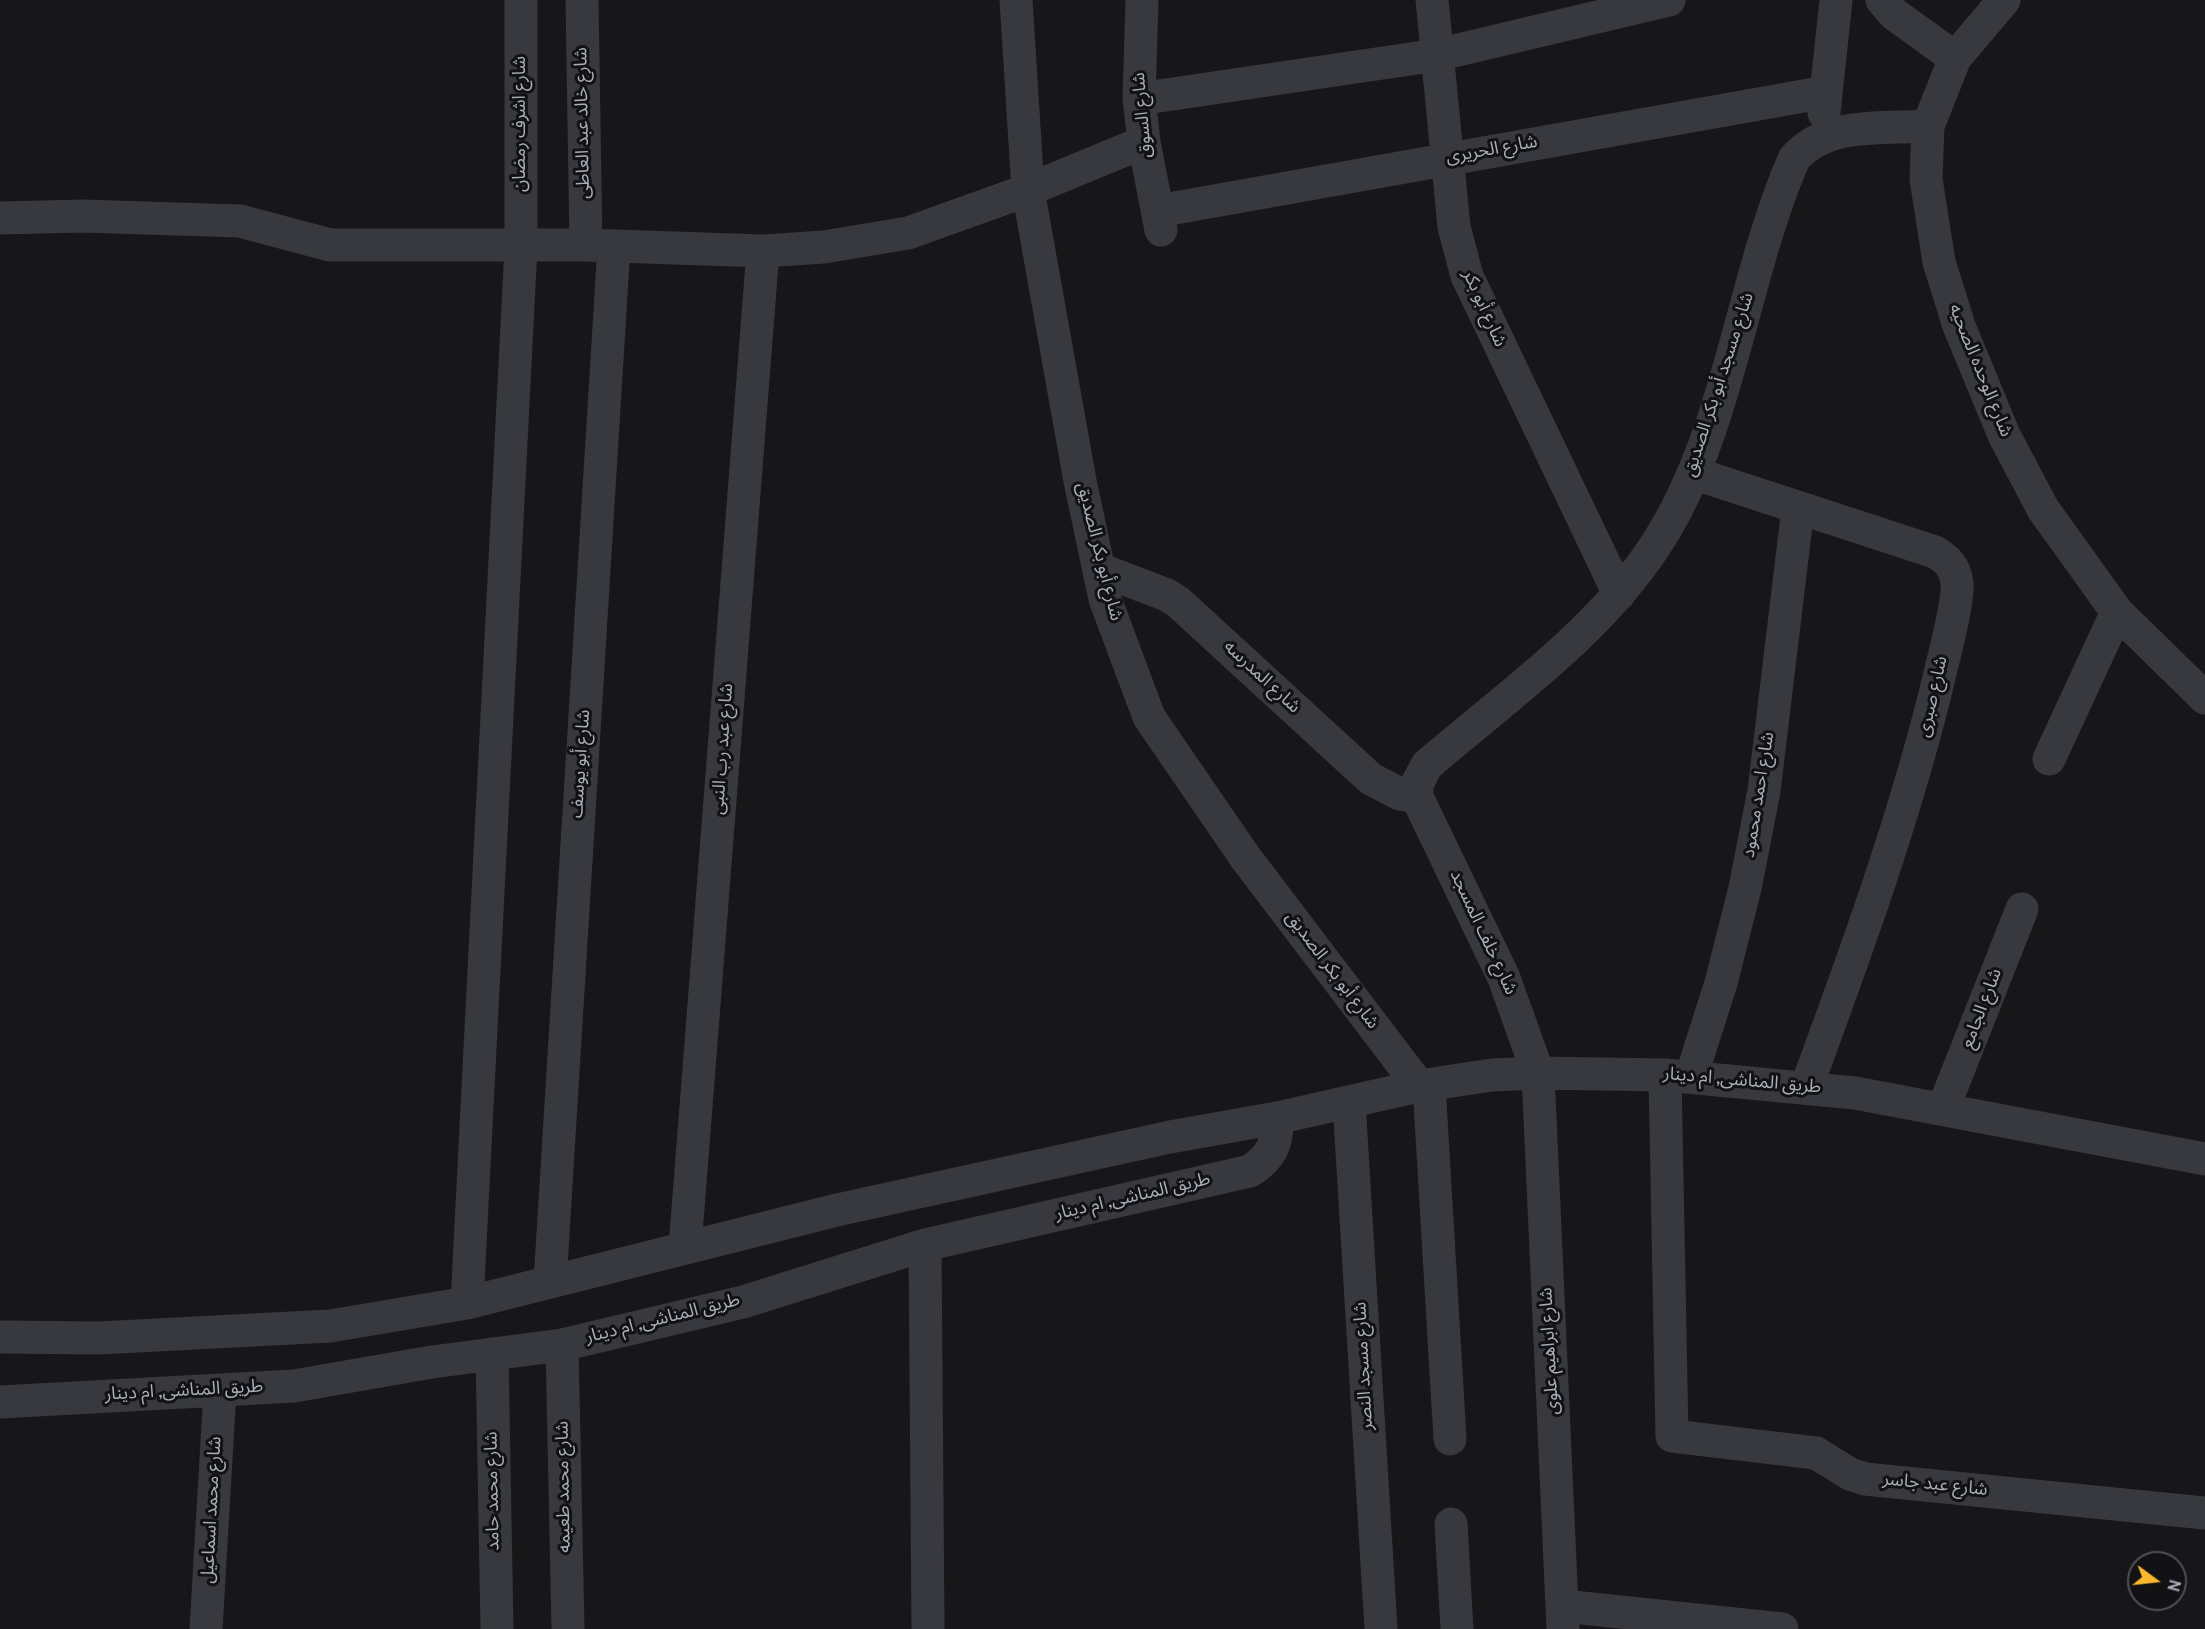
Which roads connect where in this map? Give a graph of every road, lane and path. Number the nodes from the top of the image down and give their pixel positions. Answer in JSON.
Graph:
{"nodes":[{"id":1,"x":521,"y":0,"type":"edge"},
{"id":2,"x":582,"y":0,"type":"edge"},
{"id":3,"x":1016,"y":0,"type":"edge"},
{"id":4,"x":1142,"y":0,"type":"edge"},
{"id":5,"x":1432,"y":0,"type":"edge"},
{"id":6,"x":1669,"y":0,"type":"edge"},
{"id":7,"x":1836,"y":0,"type":"edge"},
{"id":8,"x":1882,"y":0,"type":"edge"},
{"id":9,"x":2004,"y":0,"type":"edge"},
{"id":10,"x":1437,"y":55,"type":"junction"},
{"id":11,"x":1954,"y":58,"type":"junction"},
{"id":12,"x":1826,"y":92,"type":"junction"},
{"id":13,"x":1139,"y":99,"type":"junction"},
{"id":14,"x":1928,"y":126,"type":"junction"},
{"id":15,"x":1821,"y":136,"type":"junction"},
{"id":16,"x":1144,"y":142,"type":"junction"},
{"id":17,"x":1447,"y":159,"type":"junction"},
{"id":18,"x":1028,"y":190,"type":"junction"},
{"id":19,"x":0,"y":218,"type":"edge"},
{"id":20,"x":1160,"y":220,"type":"joint"},
{"id":21,"x":600,"y":246,"type":"junction"},
{"id":22,"x":521,"y":247,"type":"junction"},
{"id":23,"x":763,"y":251,"type":"junction"},
{"id":24,"x":1692,"y":472,"type":"junction"},
{"id":25,"x":1798,"y":508,"type":"junction"},
{"id":26,"x":1099,"y":569,"type":"junction"},
{"id":27,"x":1619,"y":594,"type":"junction"},
{"id":28,"x":2117,"y":612,"type":"junction"},
{"id":29,"x":2205,"y":698,"type":"edge"},
{"id":30,"x":2049,"y":759,"type":"dead end"},
{"id":31,"x":1417,"y":797,"type":"junction"},
{"id":32,"x":2022,"y":909,"type":"dead end"},
{"id":33,"x":1538,"y":1073,"type":"junction"},
{"id":34,"x":1678,"y":1076,"type":"junction"},
{"id":35,"x":1424,"y":1086,"type":"junction"},
{"id":36,"x":1806,"y":1088,"type":"junction"},
{"id":37,"x":1349,"y":1102,"type":"junction"},
{"id":38,"x":1943,"y":1110,"type":"junction"},
{"id":39,"x":1277,"y":1118,"type":"junction"},
{"id":40,"x":2205,"y":1159,"type":"edge"},
{"id":41,"x":925,"y":1245,"type":"junction"},
{"id":42,"x":685,"y":1248,"type":"junction"},
{"id":43,"x":550,"y":1282,"type":"junction"},
{"id":44,"x":467,"y":1303,"type":"junction"},
{"id":45,"x":0,"y":1337,"type":"edge"},
{"id":46,"x":562,"y":1345,"type":"junction"},
{"id":47,"x":492,"y":1354,"type":"junction"},
{"id":48,"x":220,"y":1390,"type":"junction"},
{"id":49,"x":0,"y":1402,"type":"edge"},
{"id":50,"x":1672,"y":1436,"type":"joint"},
{"id":51,"x":1450,"y":1439,"type":"dead end"},
{"id":52,"x":2205,"y":1513,"type":"edge"},
{"id":53,"x":1451,"y":1524,"type":"dead end"},
{"id":54,"x":1563,"y":1617,"type":"edge"},
{"id":55,"x":206,"y":1629,"type":"edge"},
{"id":56,"x":497,"y":1629,"type":"edge"},
{"id":57,"x":568,"y":1629,"type":"edge"},
{"id":58,"x":928,"y":1629,"type":"edge"},
{"id":59,"x":1381,"y":1629,"type":"edge"},
{"id":60,"x":1457,"y":1629,"type":"edge"},
{"id":61,"x":1782,"y":1629,"type":"edge"}],
"edges":[{"from":1,"to":22,"type":"street","name":"شارع اشرف رمضان"},
{"from":2,"to":21,"type":"street","name":"شارع خالد عبد العاطى"},
{"from":3,"to":18,"type":"street","name":"شارع أبو بكر الصديق"},
{"from":4,"to":13,"type":"street","name":"شارع السوق"},
{"from":5,"to":10,"type":"street","name":"شارع أبو بكر"},
{"from":6,"to":10,"type":"street"},
{"from":7,"to":12,"type":"street"},
{"from":8,"to":11,"type":"street"},
{"from":9,"to":11,"type":"street","name":"شارع الوحده الصحيه"},
{"from":10,"to":13,"type":"street"},
{"from":10,"to":17,"type":"street","name":"شارع أبو بكر"},
{"from":11,"to":14,"type":"street","name":"شارع الوحده الصحيه"},
{"from":12,"to":15,"type":"street"},
{"from":12,"to":17,"type":"street","name":"شارع الحريرى"},
{"from":13,"to":16,"type":"street","name":"شارع السوق"},
{"from":14,"to":15,"type":"street","name":"شارع مسجد أبو بكر الصديق"},
{"from":14,"to":28,"type":"street","name":"شارع الوحده الصحيه"},
{"from":15,"to":24,"type":"street","name":"شارع مسجد أبو بكر الصديق"},
{"from":16,"to":18,"type":"street"},
{"from":16,"to":20,"type":"street","name":"شارع السوق"},
{"from":17,"to":20,"type":"street","name":"شارع الحريرى"},
{"from":17,"to":27,"type":"street","name":"شارع أبو بكر"},
{"from":18,"to":23,"type":"street"},
{"from":18,"to":26,"type":"street","name":"شارع أبو بكر الصديق"},
{"from":19,"to":22,"type":"street"},
{"from":21,"to":22,"type":"street"},
{"from":21,"to":23,"type":"street"},
{"from":21,"to":43,"type":"street","name":"شارع أبو يوسف"},
{"from":22,"to":44,"type":"street","name":"شارع اشرف رمضان"},
{"from":23,"to":42,"type":"street","name":"شارع عبد رب النبى"},
{"from":24,"to":25,"type":"street","name":"شارع صبرى"},
{"from":24,"to":27,"type":"street","name":"شارع مسجد أبو بكر الصديق"},
{"from":25,"to":34,"type":"street","name":"شارع احمد محمود"},
{"from":25,"to":36,"type":"street","name":"شارع صبرى"},
{"from":26,"to":31,"type":"street","name":"شارع المدرسه"},
{"from":26,"to":35,"type":"street","name":"شارع أبو بكر الصديق"},
{"from":27,"to":31,"type":"street","name":"شارع مسجد أبو بكر الصديق"},
{"from":28,"to":29,"type":"street","name":"شارع الوحده الصحيه"},
{"from":28,"to":30,"type":"street"},
{"from":31,"to":33,"type":"street","name":"شارع خلف المسجد"},
{"from":32,"to":38,"type":"street","name":"شارع الجامع"},
{"from":33,"to":34,"type":"street","name":"طريق المناشى, ام دينار"},
{"from":33,"to":35,"type":"street","name":"طريق المناشى, ام دينار"},
{"from":33,"to":54,"type":"street","name":"شارع ابراهيم علوى"},
{"from":34,"to":36,"type":"street","name":"طريق المناشى, ام دينار"},
{"from":34,"to":50,"type":"street","name":"شارع احمد محمود"},
{"from":35,"to":37,"type":"street","name":"طريق المناشى, ام دينار"},
{"from":35,"to":51,"type":"street"},
{"from":36,"to":38,"type":"street","name":"طريق المناشى, ام دينار"},
{"from":37,"to":39,"type":"street","name":"طريق المناشى, ام دينار"},
{"from":37,"to":59,"type":"street","name":"شارع مسجد النصر"},
{"from":38,"to":40,"type":"street","name":"طريق المناشى, ام دينار"},
{"from":39,"to":41,"type":"street","name":"طريق المناشى, ام دينار"},
{"from":39,"to":42,"type":"street","name":"طريق المناشى, ام دينار"},
{"from":41,"to":46,"type":"street","name":"طريق المناشى, ام دينار"},
{"from":41,"to":58,"type":"street"},
{"from":42,"to":43,"type":"street","name":"طريق المناشى, ام دينار"},
{"from":43,"to":44,"type":"street","name":"طريق المناشى, ام دينار"},
{"from":44,"to":45,"type":"street","name":"طريق المناشى, ام دينار"},
{"from":46,"to":47,"type":"street","name":"طريق المناشى, ام دينار"},
{"from":46,"to":57,"type":"street","name":"شارع محمد طعيمه"},
{"from":47,"to":48,"type":"street","name":"طريق المناشى, ام دينار"},
{"from":47,"to":56,"type":"street","name":"شارع محمد حامد"},
{"from":48,"to":49,"type":"street","name":"طريق المناشى, ام دينار"},
{"from":48,"to":55,"type":"street","name":"شارع محمد اسماعيل"},
{"from":50,"to":52,"type":"street","name":"شارع عبد جاسر"},
{"from":53,"to":60,"type":"street"},
{"from":54,"to":61,"type":"street"}]}
